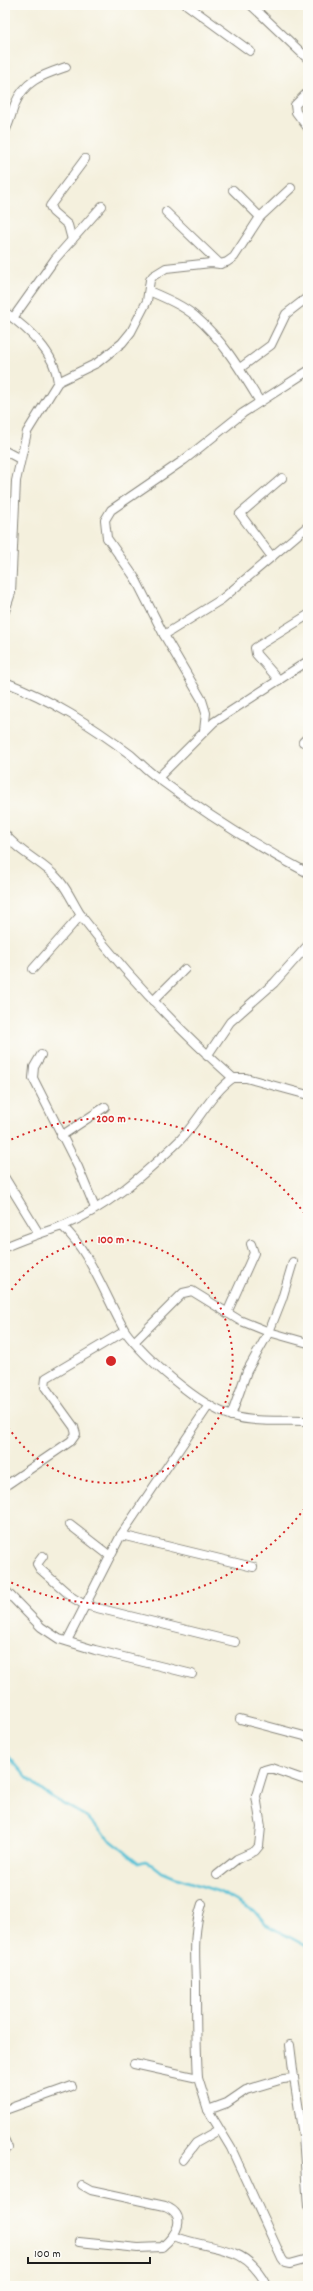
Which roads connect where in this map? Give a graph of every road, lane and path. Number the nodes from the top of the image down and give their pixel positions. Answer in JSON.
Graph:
{"nodes":[{"id":1,"x":187,"y":5,"type":"edge"},
{"id":2,"x":251,"y":5,"type":"edge"},
{"id":3,"x":250,"y":52,"type":"dead end"},
{"id":4,"x":308,"y":59,"type":"edge"},
{"id":5,"x":66,"y":67,"type":"dead end"},
{"id":6,"x":308,"y":92,"type":"edge"},
{"id":7,"x":308,"y":128,"type":"edge"},
{"id":8,"x":5,"y":131,"type":"edge"},
{"id":9,"x":85,"y":159,"type":"dead end"},
{"id":10,"x":291,"y":188,"type":"dead end"},
{"id":11,"x":233,"y":190,"type":"dead end"},
{"id":12,"x":102,"y":206,"type":"dead end"},
{"id":13,"x":166,"y":212,"type":"dead end"},
{"id":14,"x":260,"y":217,"type":"junction"},
{"id":15,"x":72,"y":240,"type":"junction"},
{"id":16,"x":220,"y":264,"type":"junction"},
{"id":17,"x":149,"y":291,"type":"junction"},
{"id":18,"x":308,"y":297,"type":"edge"},
{"id":19,"x":5,"y":312,"type":"edge"},
{"id":20,"x":13,"y":318,"type":"junction"},
{"id":21,"x":240,"y":368,"type":"junction"},
{"id":22,"x":308,"y":371,"type":"edge"},
{"id":23,"x":58,"y":382,"type":"junction"},
{"id":24,"x":260,"y":402,"type":"junction"},
{"id":25,"x":5,"y":451,"type":"edge"},
{"id":26,"x":20,"y":459,"type":"junction"},
{"id":27,"x":282,"y":478,"type":"dead end"},
{"id":28,"x":308,"y":526,"type":"edge"},
{"id":29,"x":272,"y":556,"type":"junction"},
{"id":30,"x":5,"y":611,"type":"edge"},
{"id":31,"x":308,"y":615,"type":"edge"},
{"id":32,"x":164,"y":635,"type":"junction"},
{"id":33,"x":308,"y":661,"type":"edge"},
{"id":34,"x":279,"y":680,"type":"junction"},
{"id":35,"x":5,"y":682,"type":"edge"},
{"id":36,"x":204,"y":731,"type":"junction"},
{"id":37,"x":158,"y":778,"type":"junction"},
{"id":38,"x":5,"y":834,"type":"edge"},
{"id":39,"x":308,"y":873,"type":"edge"},
{"id":40,"x":81,"y":915,"type":"junction"},
{"id":41,"x":308,"y":945,"type":"edge"},
{"id":42,"x":185,"y":968,"type":"dead end"},
{"id":43,"x":33,"y":969,"type":"dead end"},
{"id":44,"x":153,"y":1001,"type":"junction"},
{"id":45,"x":41,"y":1055,"type":"dead end"},
{"id":46,"x":208,"y":1056,"type":"junction"},
{"id":47,"x":233,"y":1078,"type":"junction"},
{"id":48,"x":308,"y":1095,"type":"edge"},
{"id":49,"x":105,"y":1107,"type":"dead end"},
{"id":50,"x":61,"y":1136,"type":"junction"},
{"id":51,"x":5,"y":1178,"type":"edge"},
{"id":52,"x":95,"y":1208,"type":"junction"},
{"id":53,"x":62,"y":1226,"type":"junction"},
{"id":54,"x":38,"y":1232,"type":"junction"},
{"id":55,"x":251,"y":1244,"type":"dead end"},
{"id":56,"x":5,"y":1247,"type":"edge"},
{"id":57,"x":293,"y":1262,"type":"dead end"},
{"id":58,"x":227,"y":1313,"type":"junction"},
{"id":59,"x":125,"y":1331,"type":"junction"},
{"id":60,"x":269,"y":1332,"type":"junction"},
{"id":61,"x":134,"y":1342,"type":"junction"},
{"id":62,"x":308,"y":1342,"type":"edge"},
{"id":63,"x":209,"y":1405,"type":"junction"},
{"id":64,"x":231,"y":1416,"type":"junction"},
{"id":65,"x":308,"y":1421,"type":"edge"},
{"id":66,"x":5,"y":1486,"type":"edge"},
{"id":67,"x":70,"y":1525,"type":"dead end"},
{"id":68,"x":121,"y":1535,"type":"junction"},
{"id":69,"x":43,"y":1556,"type":"dead end"},
{"id":70,"x":110,"y":1556,"type":"junction"},
{"id":71,"x":253,"y":1567,"type":"dead end"},
{"id":72,"x":5,"y":1590,"type":"edge"},
{"id":73,"x":85,"y":1604,"type":"junction"},
{"id":74,"x":67,"y":1641,"type":"junction"},
{"id":75,"x":236,"y":1642,"type":"dead end"},
{"id":76,"x":192,"y":1674,"type":"dead end"},
{"id":77,"x":240,"y":1719,"type":"dead end"},
{"id":78,"x":308,"y":1737,"type":"edge"},
{"id":79,"x":308,"y":1781,"type":"edge"},
{"id":80,"x":217,"y":1875,"type":"dead end"},
{"id":81,"x":202,"y":1904,"type":"dead end"},
{"id":82,"x":290,"y":2045,"type":"dead end"},
{"id":83,"x":134,"y":2064,"type":"dead end"},
{"id":84,"x":198,"y":2078,"type":"junction"},
{"id":85,"x":294,"y":2078,"type":"junction"},
{"id":86,"x":72,"y":2086,"type":"dead end"},
{"id":87,"x":5,"y":2110,"type":"edge"},
{"id":88,"x":208,"y":2110,"type":"junction"},
{"id":89,"x":219,"y":2130,"type":"junction"},
{"id":90,"x":183,"y":2160,"type":"dead end"},
{"id":91,"x":82,"y":2185,"type":"dead end"},
{"id":92,"x":308,"y":2206,"type":"edge"},
{"id":93,"x":174,"y":2236,"type":"junction"},
{"id":94,"x":79,"y":2242,"type":"dead end"},
{"id":95,"x":308,"y":2259,"type":"edge"},
{"id":96,"x":267,"y":2286,"type":"edge"}],
"edges":[{"from":1,"to":3,"type":"street"},
{"from":2,"to":4,"type":"street"},
{"from":5,"to":8,"type":"street"},
{"from":6,"to":7,"type":"street"},
{"from":9,"to":15,"type":"street"},
{"from":10,"to":14,"type":"street"},
{"from":11,"to":14,"type":"street"},
{"from":12,"to":15,"type":"street"},
{"from":13,"to":16,"type":"street"},
{"from":14,"to":16,"type":"street"},
{"from":15,"to":20,"type":"street"},
{"from":16,"to":17,"type":"street"},
{"from":17,"to":21,"type":"street"},
{"from":17,"to":23,"type":"street"},
{"from":18,"to":21,"type":"street"},
{"from":19,"to":20,"type":"street"},
{"from":20,"to":23,"type":"street"},
{"from":21,"to":24,"type":"street"},
{"from":22,"to":24,"type":"street"},
{"from":23,"to":26,"type":"street"},
{"from":24,"to":32,"type":"street"},
{"from":25,"to":26,"type":"street"},
{"from":26,"to":30,"type":"street"},
{"from":27,"to":29,"type":"street"},
{"from":28,"to":29,"type":"street"},
{"from":29,"to":32,"type":"street"},
{"from":31,"to":34,"type":"street"},
{"from":32,"to":36,"type":"street"},
{"from":33,"to":34,"type":"street"},
{"from":34,"to":36,"type":"street"},
{"from":35,"to":37,"type":"street"},
{"from":36,"to":37,"type":"street"},
{"from":37,"to":39,"type":"street"},
{"from":38,"to":40,"type":"street"},
{"from":40,"to":43,"type":"street"},
{"from":40,"to":44,"type":"street"},
{"from":41,"to":46,"type":"street"},
{"from":42,"to":44,"type":"street"},
{"from":44,"to":46,"type":"street"},
{"from":45,"to":50,"type":"street"},
{"from":46,"to":47,"type":"street"},
{"from":47,"to":48,"type":"street"},
{"from":47,"to":52,"type":"street"},
{"from":49,"to":50,"type":"street"},
{"from":50,"to":52,"type":"street"},
{"from":51,"to":54,"type":"street"},
{"from":52,"to":53,"type":"street"},
{"from":53,"to":54,"type":"street"},
{"from":53,"to":59,"type":"street"},
{"from":54,"to":56,"type":"street"},
{"from":55,"to":58,"type":"street"},
{"from":57,"to":60,"type":"street"},
{"from":58,"to":60,"type":"street"},
{"from":58,"to":61,"type":"street"},
{"from":59,"to":61,"type":"street"},
{"from":59,"to":66,"type":"street"},
{"from":60,"to":62,"type":"street"},
{"from":60,"to":64,"type":"street"},
{"from":61,"to":63,"type":"street"},
{"from":63,"to":64,"type":"street"},
{"from":63,"to":68,"type":"street"},
{"from":64,"to":65,"type":"street"},
{"from":67,"to":70,"type":"street"},
{"from":68,"to":70,"type":"street"},
{"from":68,"to":71,"type":"street"},
{"from":69,"to":73,"type":"street"},
{"from":70,"to":73,"type":"street"},
{"from":72,"to":74,"type":"street"},
{"from":73,"to":74,"type":"street"},
{"from":73,"to":75,"type":"street"},
{"from":74,"to":76,"type":"street"},
{"from":77,"to":78,"type":"street"},
{"from":79,"to":80,"type":"street"},
{"from":81,"to":84,"type":"street"},
{"from":82,"to":85,"type":"street"},
{"from":83,"to":84,"type":"street"},
{"from":84,"to":88,"type":"street"},
{"from":85,"to":88,"type":"street"},
{"from":85,"to":92,"type":"street"},
{"from":86,"to":87,"type":"street"},
{"from":88,"to":89,"type":"street"},
{"from":89,"to":90,"type":"street"},
{"from":89,"to":95,"type":"street"},
{"from":91,"to":93,"type":"street"},
{"from":93,"to":94,"type":"street"},
{"from":93,"to":96,"type":"street"}]}
